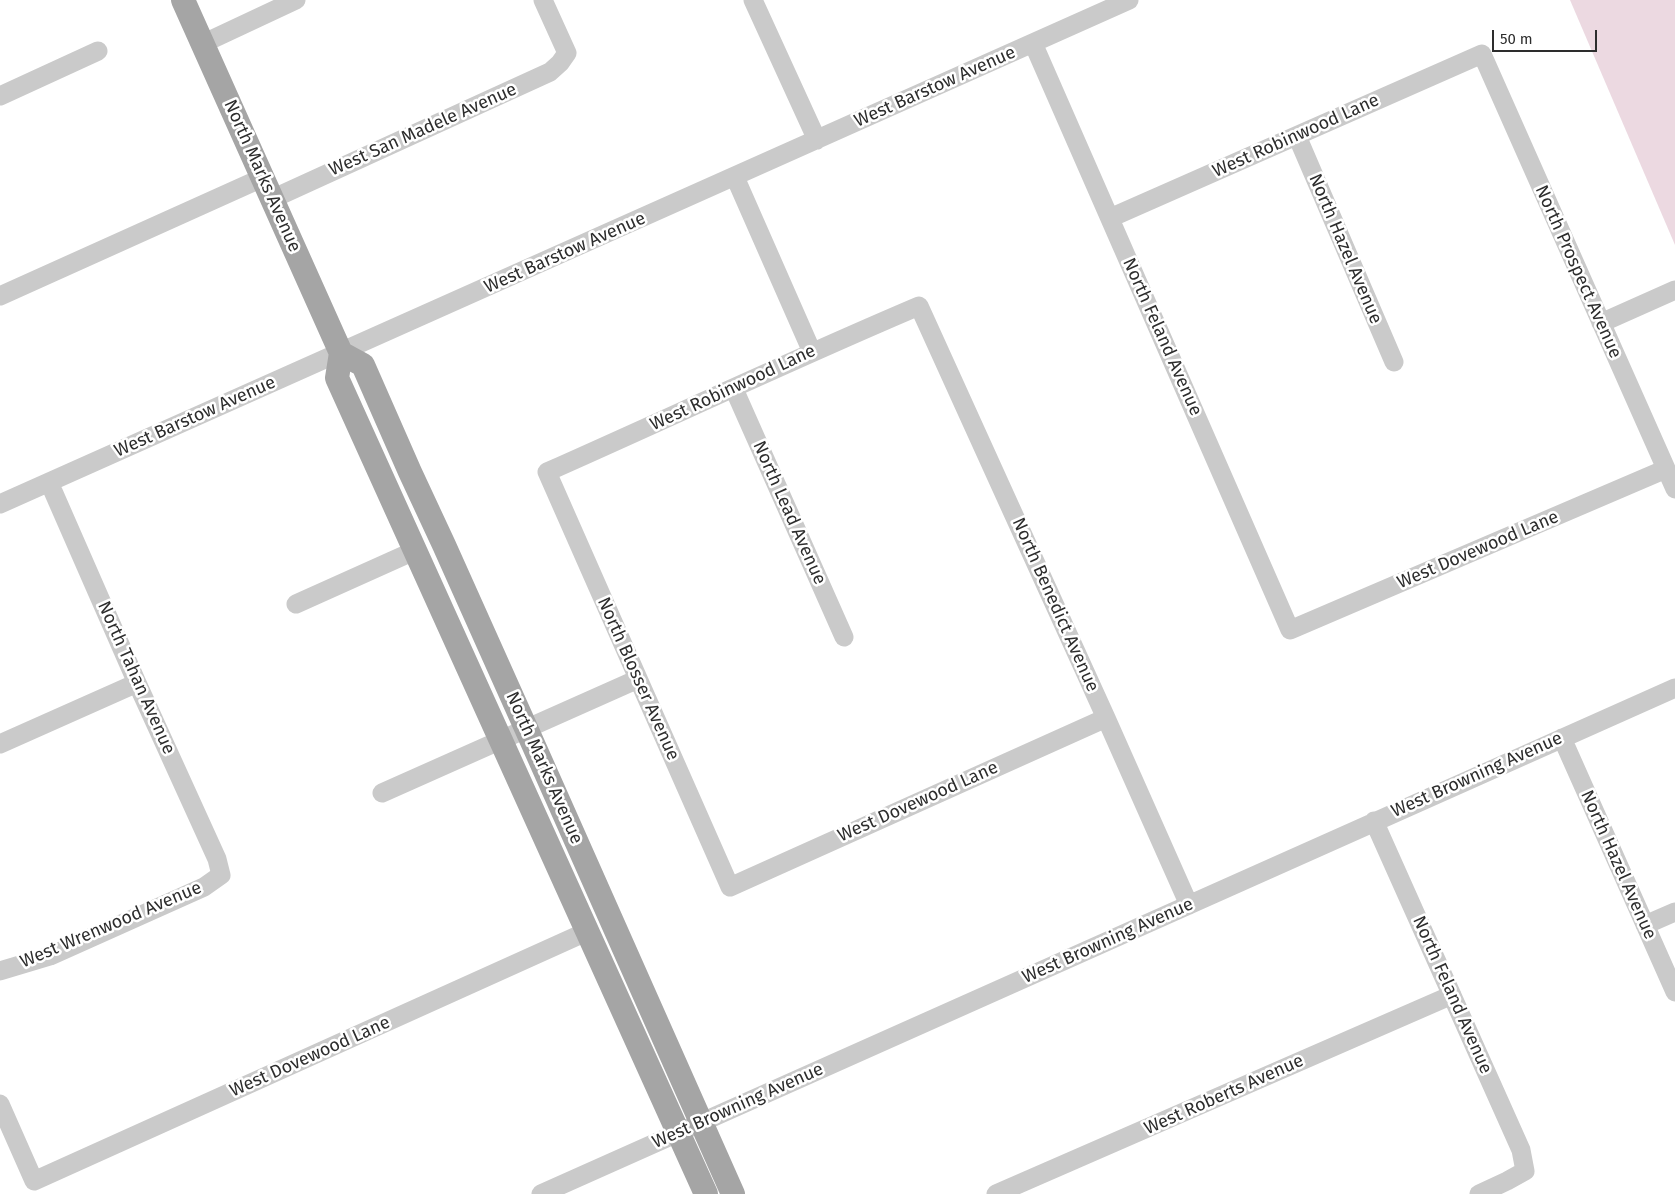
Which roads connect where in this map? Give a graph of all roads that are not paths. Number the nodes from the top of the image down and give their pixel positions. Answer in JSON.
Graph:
{"nodes":[{"id":1,"x":183,"y":0,"type":"edge"},
{"id":2,"x":296,"y":0,"type":"edge"},
{"id":3,"x":543,"y":0,"type":"edge"},
{"id":4,"x":753,"y":0,"type":"edge"},
{"id":5,"x":1130,"y":0,"type":"edge"},
{"id":6,"x":1033,"y":43,"type":"junction"},
{"id":7,"x":202,"y":44,"type":"junction"},
{"id":8,"x":98,"y":51,"type":"dead end"},
{"id":9,"x":1482,"y":54,"type":"joint"},
{"id":10,"x":0,"y":96,"type":"edge"},
{"id":11,"x":1297,"y":136,"type":"junction"},
{"id":12,"x":817,"y":140,"type":"junction"},
{"id":13,"x":735,"y":177,"type":"junction"},
{"id":14,"x":267,"y":189,"type":"junction"},
{"id":15,"x":1110,"y":218,"type":"junction"},
{"id":16,"x":1675,"y":290,"type":"edge"},
{"id":17,"x":0,"y":296,"type":"edge"},
{"id":18,"x":919,"y":306,"type":"joint"},
{"id":19,"x":1601,"y":323,"type":"junction"},
{"id":20,"x":341,"y":352,"type":"junction"},
{"id":21,"x":812,"y":352,"type":"junction"},
{"id":22,"x":1394,"y":362,"type":"dead end"},
{"id":23,"x":734,"y":389,"type":"junction"},
{"id":24,"x":1666,"y":469,"type":"junction"},
{"id":25,"x":547,"y":472,"type":"joint"},
{"id":26,"x":49,"y":482,"type":"junction"},
{"id":27,"x":1675,"y":490,"type":"edge"},
{"id":28,"x":0,"y":504,"type":"edge"},
{"id":29,"x":414,"y":551,"type":"junction"},
{"id":30,"x":296,"y":604,"type":"dead end"},
{"id":31,"x":1290,"y":630,"type":"joint"},
{"id":32,"x":844,"y":637,"type":"dead end"},
{"id":33,"x":638,"y":679,"type":"junction"},
{"id":34,"x":137,"y":682,"type":"junction"},
{"id":35,"x":1675,"y":688,"type":"edge"},
{"id":36,"x":1106,"y":718,"type":"junction"},
{"id":37,"x":526,"y":728,"type":"junction"},
{"id":38,"x":1562,"y":738,"type":"junction"},
{"id":39,"x":499,"y":740,"type":"junction"},
{"id":40,"x":0,"y":744,"type":"edge"},
{"id":41,"x":382,"y":793,"type":"dead end"},
{"id":42,"x":1374,"y":821,"type":"junction"},
{"id":43,"x":221,"y":876,"type":"joint"},
{"id":44,"x":730,"y":887,"type":"joint"},
{"id":45,"x":1189,"y":905,"type":"junction"},
{"id":46,"x":1675,"y":912,"type":"edge"},
{"id":47,"x":1645,"y":925,"type":"junction"},
{"id":48,"x":586,"y":932,"type":"junction"},
{"id":49,"x":0,"y":971,"type":"edge"},
{"id":50,"x":1675,"y":992,"type":"edge"},
{"id":51,"x":1452,"y":995,"type":"junction"},
{"id":52,"x":0,"y":1104,"type":"edge"},
{"id":53,"x":701,"y":1122,"type":"junction"},
{"id":54,"x":678,"y":1132,"type":"junction"},
{"id":55,"x":541,"y":1194,"type":"edge"},
{"id":56,"x":706,"y":1194,"type":"edge"},
{"id":57,"x":733,"y":1194,"type":"edge"},
{"id":58,"x":996,"y":1194,"type":"edge"},
{"id":59,"x":1479,"y":1194,"type":"edge"}],
"edges":[{"from":1,"to":7,"type":"main road","name":"North Marks Avenue"},
{"from":2,"to":7,"type":"street"},
{"from":3,"to":14,"type":"street","name":"West San Madele Avenue"},
{"from":4,"to":12,"type":"street"},
{"from":5,"to":6,"type":"street","name":"West Barstow Avenue"},
{"from":6,"to":12,"type":"street","name":"West Barstow Avenue"},
{"from":6,"to":15,"type":"street","name":"North Feland Avenue"},
{"from":7,"to":14,"type":"main road","name":"North Marks Avenue"},
{"from":8,"to":10,"type":"street"},
{"from":9,"to":11,"type":"street","name":"West Robinwood Lane"},
{"from":9,"to":19,"type":"street","name":"North Prospect Avenue"},
{"from":11,"to":15,"type":"street","name":"West Robinwood Lane"},
{"from":11,"to":22,"type":"street","name":"North Hazel Avenue"},
{"from":12,"to":13,"type":"street","name":"West Barstow Avenue"},
{"from":13,"to":20,"type":"street","name":"West Barstow Avenue"},
{"from":13,"to":21,"type":"street"},
{"from":14,"to":17,"type":"street","name":"West San Madele Avenue"},
{"from":14,"to":20,"type":"main road","name":"North Marks Avenue"},
{"from":15,"to":31,"type":"street","name":"North Feland Avenue"},
{"from":16,"to":19,"type":"street"},
{"from":18,"to":21,"type":"street","name":"West Robinwood Lane"},
{"from":18,"to":36,"type":"street","name":"North Benedict Avenue"},
{"from":19,"to":24,"type":"street","name":"North Prospect Avenue"},
{"from":20,"to":26,"type":"street","name":"West Barstow Avenue"},
{"from":20,"to":29,"type":"main road","name":"North Marks Avenue"},
{"from":20,"to":37,"type":"main road","name":"North Marks Avenue"},
{"from":21,"to":23,"type":"street","name":"West Robinwood Lane"},
{"from":23,"to":25,"type":"street","name":"West Robinwood Lane"},
{"from":23,"to":32,"type":"street","name":"North Lead Avenue"},
{"from":24,"to":27,"type":"street","name":"North Prospect Avenue"},
{"from":24,"to":31,"type":"street","name":"West Dovewood Lane"},
{"from":25,"to":33,"type":"street","name":"North Blosser Avenue"},
{"from":26,"to":28,"type":"street","name":"West Barstow Avenue"},
{"from":26,"to":34,"type":"street","name":"North Tahan Avenue"},
{"from":29,"to":30,"type":"street"},
{"from":29,"to":39,"type":"main road","name":"North Marks Avenue"},
{"from":33,"to":37,"type":"street"},
{"from":33,"to":44,"type":"street","name":"North Blosser Avenue"},
{"from":34,"to":40,"type":"street"},
{"from":34,"to":43,"type":"street","name":"North Tahan Avenue"},
{"from":35,"to":38,"type":"street","name":"West Browning Avenue"},
{"from":36,"to":44,"type":"street","name":"West Dovewood Lane"},
{"from":36,"to":45,"type":"street","name":"North Benedict Avenue"},
{"from":37,"to":39,"type":"street"},
{"from":37,"to":53,"type":"main road","name":"North Marks Avenue"},
{"from":38,"to":42,"type":"street","name":"West Browning Avenue"},
{"from":38,"to":47,"type":"street","name":"North Hazel Avenue"},
{"from":39,"to":41,"type":"street"},
{"from":39,"to":48,"type":"main road","name":"North Marks Avenue"},
{"from":42,"to":45,"type":"street","name":"West Browning Avenue"},
{"from":42,"to":51,"type":"street","name":"North Feland Avenue"},
{"from":43,"to":49,"type":"street","name":"West Wrenwood Avenue"},
{"from":45,"to":53,"type":"street","name":"West Browning Avenue"},
{"from":46,"to":47,"type":"street"},
{"from":47,"to":50,"type":"street","name":"North Hazel Avenue"},
{"from":48,"to":52,"type":"street","name":"West Dovewood Lane"},
{"from":48,"to":54,"type":"main road","name":"North Marks Avenue"},
{"from":51,"to":58,"type":"street","name":"West Roberts Avenue"},
{"from":51,"to":59,"type":"street","name":"North Feland Avenue"},
{"from":53,"to":54,"type":"street","name":"West Browning Avenue"},
{"from":53,"to":57,"type":"main road","name":"North Marks Avenue"},
{"from":54,"to":55,"type":"street","name":"West Browning Avenue"},
{"from":54,"to":56,"type":"main road","name":"North Marks Avenue"}]}
